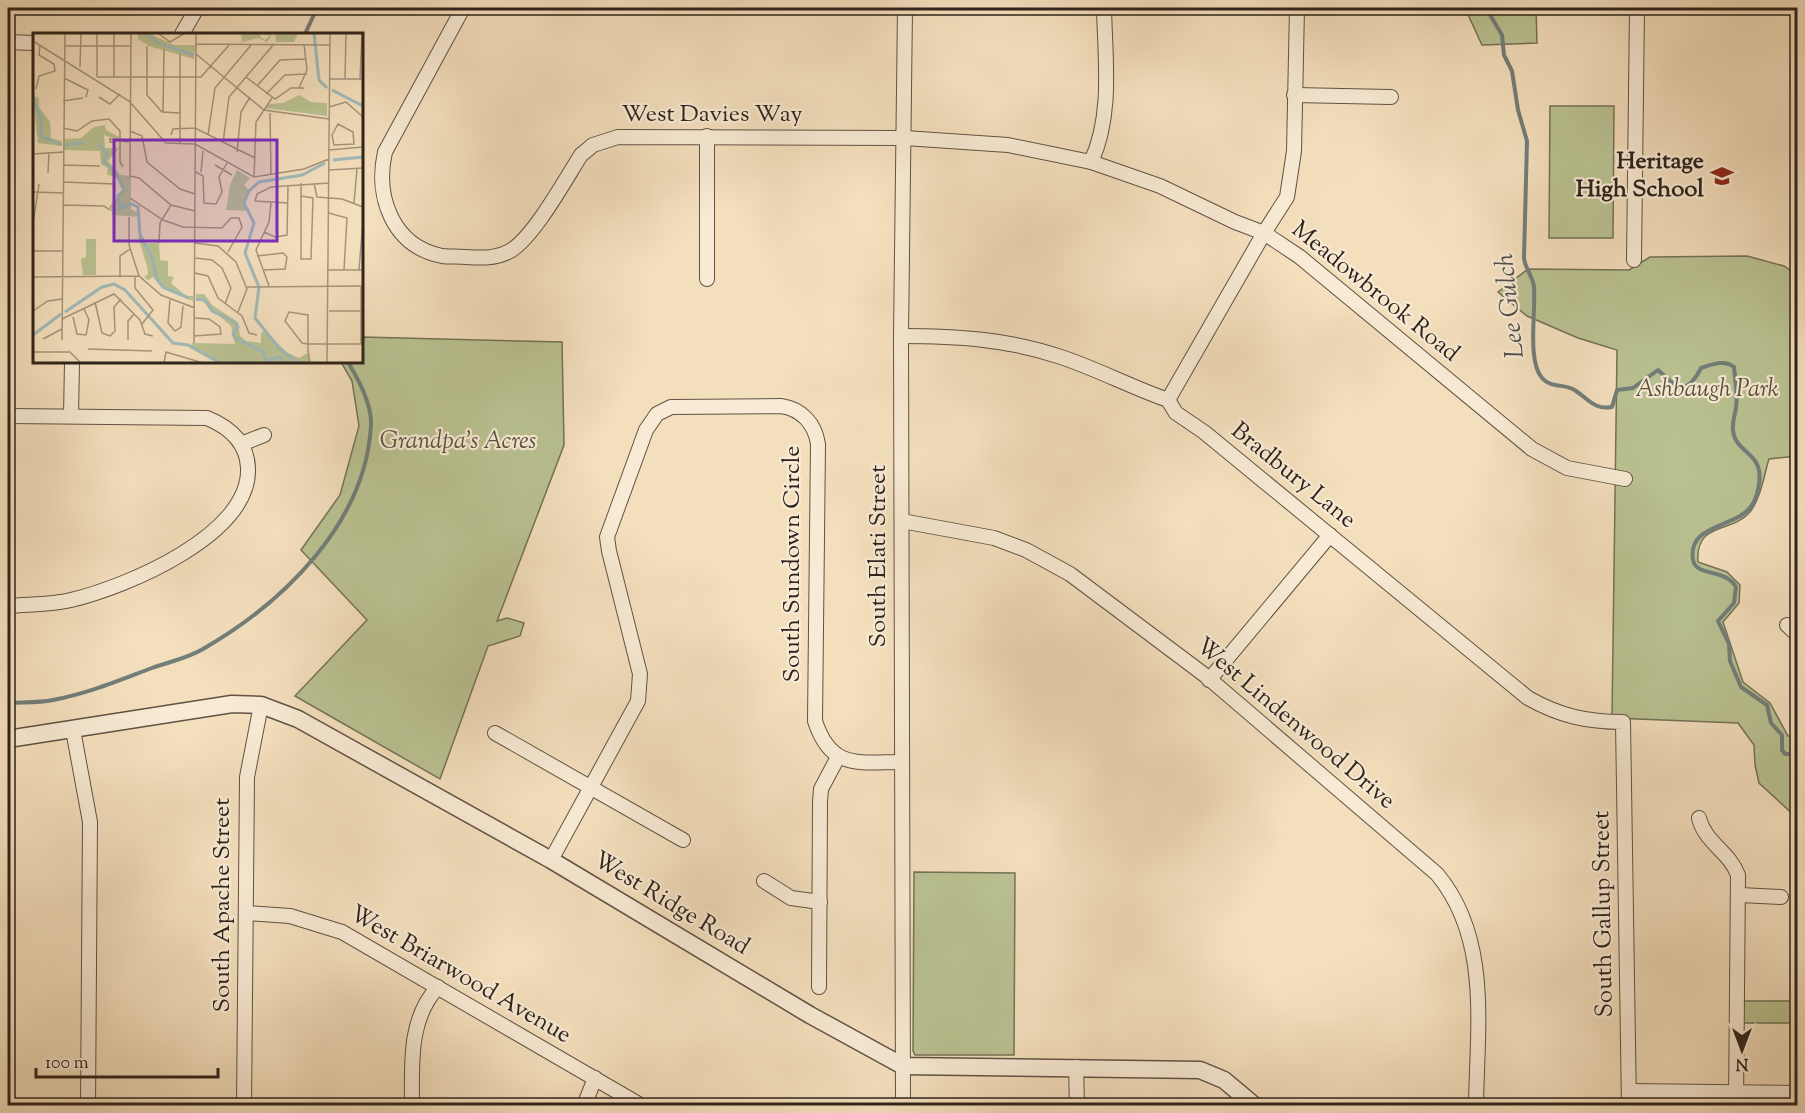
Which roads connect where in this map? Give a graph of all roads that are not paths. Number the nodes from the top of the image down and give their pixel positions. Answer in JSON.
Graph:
{"nodes":[{"id":1,"x":197,"y":8,"type":"edge"},
{"id":2,"x":463,"y":8,"type":"edge"},
{"id":3,"x":906,"y":8,"type":"edge"},
{"id":4,"x":1104,"y":8,"type":"edge"},
{"id":5,"x":1297,"y":8,"type":"edge"},
{"id":6,"x":1636,"y":8,"type":"edge"},
{"id":7,"x":183,"y":33,"type":"edge"},
{"id":8,"x":8,"y":42,"type":"edge"},
{"id":9,"x":33,"y":43,"type":"edge"},
{"id":10,"x":1294,"y":95,"type":"junction"},
{"id":11,"x":1391,"y":97,"type":"dead end"},
{"id":12,"x":707,"y":136,"type":"junction"},
{"id":13,"x":905,"y":138,"type":"junction"},
{"id":14,"x":1091,"y":162,"type":"junction"},
{"id":15,"x":1264,"y":233,"type":"junction"},
{"id":16,"x":1634,"y":260,"type":"dead end"},
{"id":17,"x":707,"y":279,"type":"dead end"},
{"id":18,"x":901,"y":336,"type":"junction"},
{"id":19,"x":72,"y":363,"type":"edge"},
{"id":20,"x":1168,"y":400,"type":"junction"},
{"id":21,"x":8,"y":416,"type":"edge"},
{"id":22,"x":70,"y":416,"type":"junction"},
{"id":23,"x":264,"y":435,"type":"dead end"},
{"id":24,"x":241,"y":444,"type":"junction"},
{"id":25,"x":1625,"y":479,"type":"dead end"},
{"id":26,"x":902,"y":521,"type":"junction"},
{"id":27,"x":1330,"y":535,"type":"junction"},
{"id":28,"x":8,"y":606,"type":"edge"},
{"id":29,"x":1209,"y":680,"type":"junction"},
{"id":30,"x":261,"y":705,"type":"junction"},
{"id":31,"x":1623,"y":722,"type":"joint"},
{"id":32,"x":73,"y":730,"type":"junction"},
{"id":33,"x":495,"y":733,"type":"dead end"},
{"id":34,"x":8,"y":739,"type":"edge"},
{"id":35,"x":8,"y":745,"type":"edge"},
{"id":36,"x":837,"y":757,"type":"junction"},
{"id":37,"x":901,"y":762,"type":"junction"},
{"id":38,"x":589,"y":788,"type":"junction"},
{"id":39,"x":1699,"y":818,"type":"dead end"},
{"id":40,"x":683,"y":840,"type":"dead end"},
{"id":41,"x":551,"y":860,"type":"junction"},
{"id":42,"x":764,"y":881,"type":"dead end"},
{"id":43,"x":1740,"y":895,"type":"junction"},
{"id":44,"x":1781,"y":897,"type":"dead end"},
{"id":45,"x":820,"y":902,"type":"junction"},
{"id":46,"x":246,"y":913,"type":"junction"},
{"id":47,"x":438,"y":987,"type":"junction"},
{"id":48,"x":819,"y":987,"type":"dead end"},
{"id":49,"x":903,"y":1066,"type":"junction"},
{"id":50,"x":1077,"y":1068,"type":"junction"},
{"id":51,"x":595,"y":1078,"type":"junction"},
{"id":52,"x":1629,"y":1090,"type":"junction"},
{"id":53,"x":1736,"y":1091,"type":"junction"},
{"id":54,"x":1797,"y":1093,"type":"edge"},
{"id":55,"x":88,"y":1106,"type":"edge"},
{"id":56,"x":244,"y":1106,"type":"edge"},
{"id":57,"x":411,"y":1106,"type":"edge"},
{"id":58,"x":584,"y":1106,"type":"edge"},
{"id":59,"x":642,"y":1106,"type":"edge"},
{"id":60,"x":903,"y":1106,"type":"edge"},
{"id":61,"x":1077,"y":1106,"type":"edge"},
{"id":62,"x":1255,"y":1106,"type":"edge"},
{"id":63,"x":1476,"y":1106,"type":"edge"},
{"id":64,"x":1629,"y":1106,"type":"edge"},
{"id":65,"x":1736,"y":1106,"type":"edge"}],
"edges":[{"from":1,"to":7,"type":"street"},
{"from":2,"to":12,"type":"street","name":"West Davies Way"},
{"from":3,"to":13,"type":"street","name":"South Elati Street"},
{"from":4,"to":14,"type":"street"},
{"from":5,"to":10,"type":"street"},
{"from":6,"to":16,"type":"street"},
{"from":8,"to":9,"type":"street"},
{"from":10,"to":11,"type":"street"},
{"from":10,"to":15,"type":"street"},
{"from":12,"to":13,"type":"street","name":"West Davies Way"},
{"from":12,"to":17,"type":"street"},
{"from":13,"to":14,"type":"street","name":"Meadowbrook Road"},
{"from":13,"to":18,"type":"street","name":"South Elati Street"},
{"from":14,"to":15,"type":"street","name":"Meadowbrook Road"},
{"from":15,"to":20,"type":"street"},
{"from":15,"to":25,"type":"street","name":"Meadowbrook Road"},
{"from":18,"to":20,"type":"street","name":"Bradbury Lane"},
{"from":18,"to":26,"type":"street","name":"South Elati Street"},
{"from":19,"to":22,"type":"street"},
{"from":20,"to":27,"type":"street","name":"Bradbury Lane"},
{"from":21,"to":22,"type":"street"},
{"from":22,"to":24,"type":"street"},
{"from":23,"to":24,"type":"street"},
{"from":24,"to":28,"type":"street"},
{"from":26,"to":29,"type":"street","name":"West Lindenwood Drive"},
{"from":26,"to":37,"type":"street","name":"South Elati Street"},
{"from":27,"to":29,"type":"street"},
{"from":27,"to":31,"type":"street","name":"Bradbury Lane"},
{"from":29,"to":63,"type":"street","name":"West Lindenwood Drive"},
{"from":30,"to":32,"type":"street","name":"West Ridge Road"},
{"from":30,"to":41,"type":"street","name":"West Ridge Road"},
{"from":30,"to":46,"type":"street","name":"South Apache Street"},
{"from":31,"to":52,"type":"street","name":"South Gallup Street"},
{"from":32,"to":34,"type":"street","name":"West Ridge Road"},
{"from":32,"to":35,"type":"street","name":"West Ridge Road"},
{"from":32,"to":55,"type":"street"},
{"from":33,"to":38,"type":"street"},
{"from":36,"to":37,"type":"street"},
{"from":36,"to":38,"type":"street","name":"South Sundown Circle"},
{"from":36,"to":45,"type":"street"},
{"from":37,"to":49,"type":"street","name":"South Elati Street"},
{"from":38,"to":40,"type":"street"},
{"from":38,"to":41,"type":"street","name":"South Sundown Circle"},
{"from":39,"to":43,"type":"street"},
{"from":41,"to":49,"type":"street","name":"West Ridge Road"},
{"from":42,"to":45,"type":"street"},
{"from":43,"to":44,"type":"street"},
{"from":43,"to":53,"type":"street"},
{"from":45,"to":48,"type":"street"},
{"from":46,"to":47,"type":"street","name":"West Briarwood Avenue"},
{"from":46,"to":56,"type":"street","name":"South Apache Street"},
{"from":47,"to":51,"type":"street","name":"West Briarwood Avenue"},
{"from":47,"to":57,"type":"street"},
{"from":49,"to":50,"type":"street","name":"West Ridge Road"},
{"from":49,"to":60,"type":"street","name":"South Elati Street"},
{"from":50,"to":61,"type":"street"},
{"from":50,"to":62,"type":"street","name":"West Ridge Road"},
{"from":51,"to":58,"type":"street"},
{"from":51,"to":59,"type":"street","name":"West Briarwood Avenue"},
{"from":52,"to":53,"type":"street"},
{"from":52,"to":64,"type":"street","name":"South Gallup Street"},
{"from":53,"to":54,"type":"street"},
{"from":53,"to":65,"type":"street"}]}
